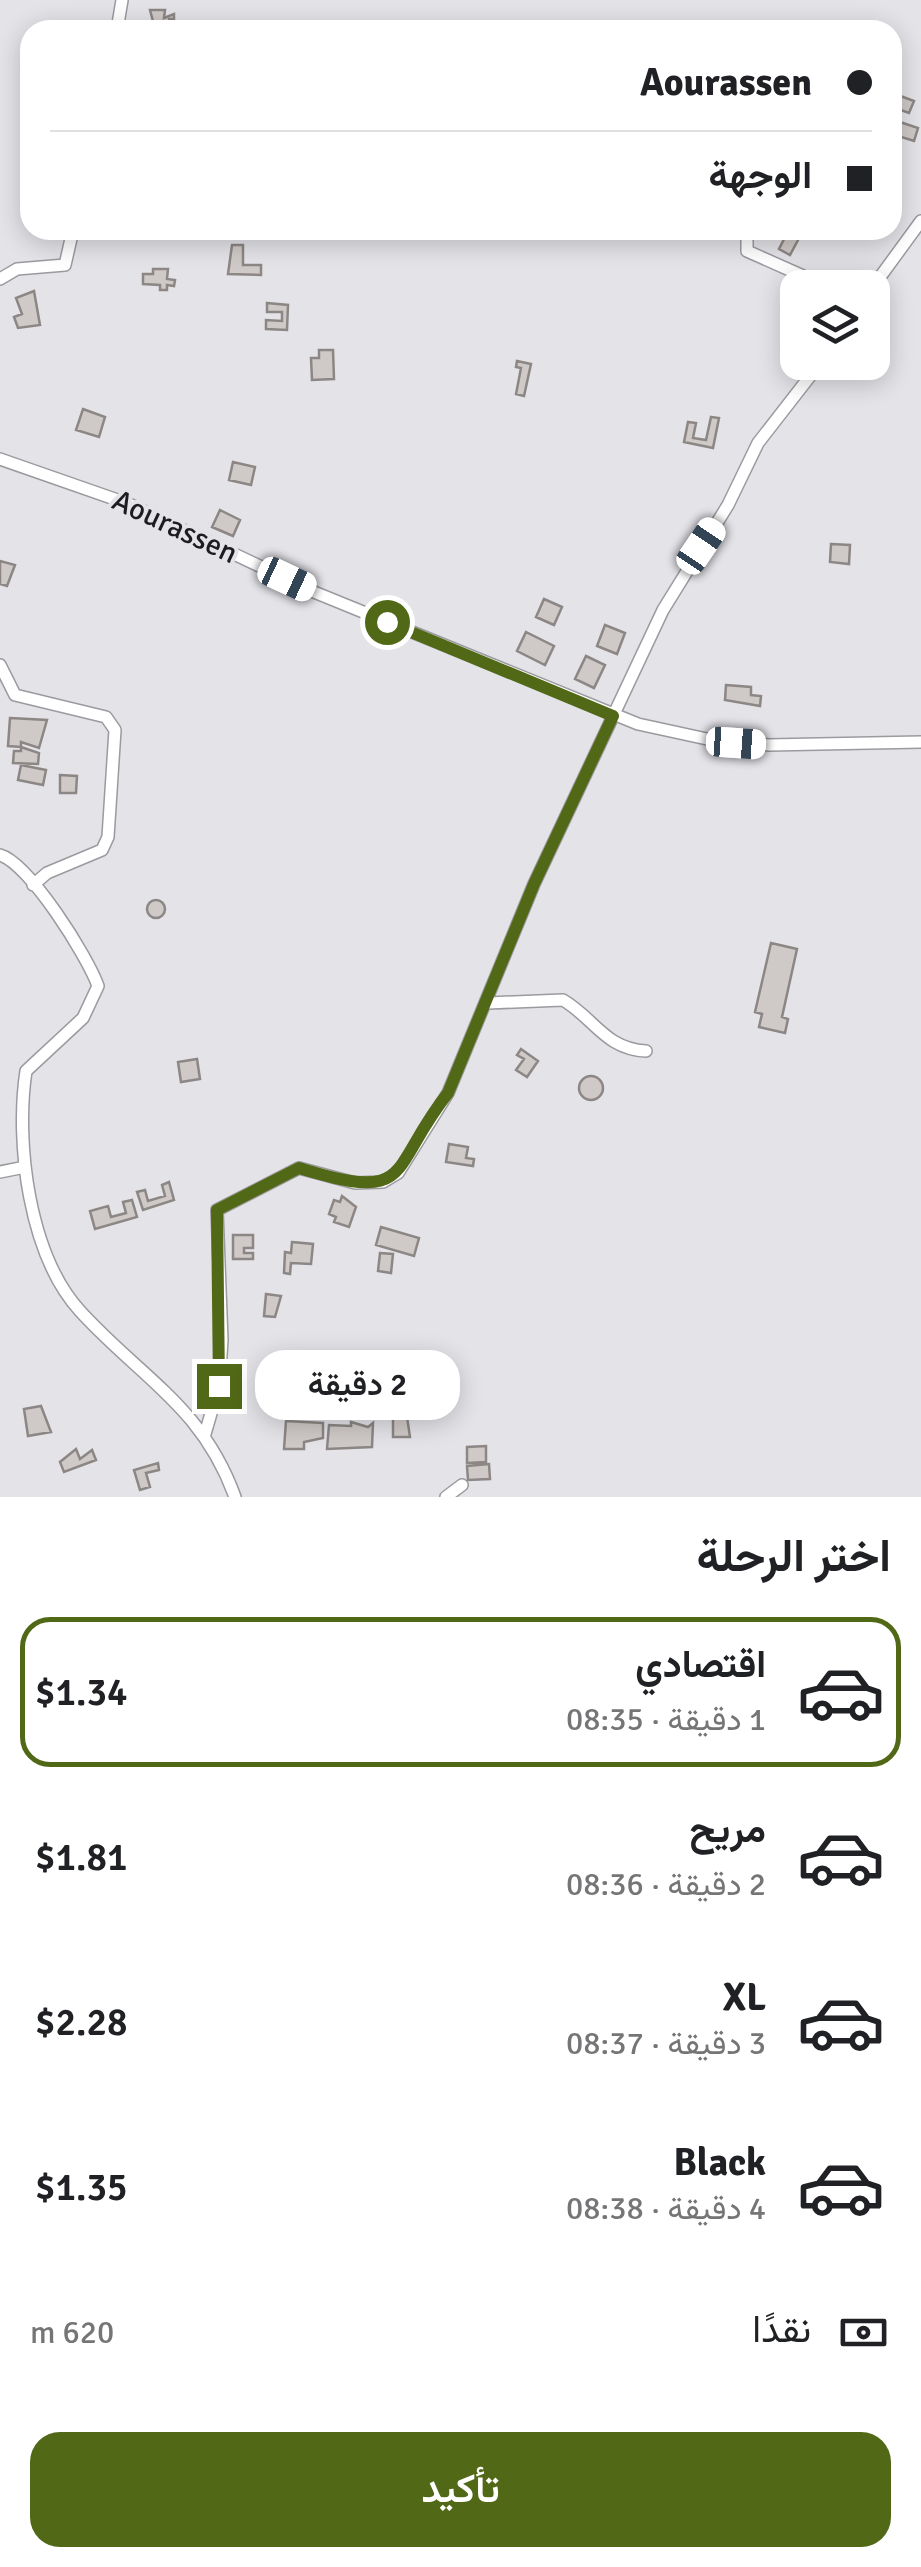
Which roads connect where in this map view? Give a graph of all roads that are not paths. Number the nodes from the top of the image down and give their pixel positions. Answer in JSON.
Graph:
{"nodes":[{"id":1,"x":921,"y":221,"type":"edge"},
{"id":2,"x":71,"y":240,"type":"edge"},
{"id":3,"x":747,"y":240,"type":"edge"},
{"id":4,"x":788,"y":270,"type":"edge"},
{"id":5,"x":885,"y":270,"type":"edge"},
{"id":6,"x":0,"y":279,"type":"edge"},
{"id":7,"x":807,"y":380,"type":"edge"},
{"id":8,"x":0,"y":459,"type":"edge"},
{"id":9,"x":0,"y":665,"type":"edge"},
{"id":10,"x":613,"y":716,"type":"junction"},
{"id":11,"x":921,"y":742,"type":"edge"},
{"id":12,"x":0,"y":855,"type":"edge"},
{"id":13,"x":33,"y":885,"type":"junction"},
{"id":14,"x":488,"y":1003,"type":"junction"},
{"id":15,"x":646,"y":1051,"type":"dead end"},
{"id":16,"x":25,"y":1167,"type":"junction"},
{"id":17,"x":0,"y":1172,"type":"edge"},
{"id":18,"x":205,"y":1434,"type":"junction"},
{"id":19,"x":462,"y":1485,"type":"dead end"},
{"id":20,"x":235,"y":1497,"type":"edge"},
{"id":21,"x":446,"y":1497,"type":"edge"}],
"edges":[{"from":1,"to":5,"type":"street"},
{"from":2,"to":6,"type":"street"},
{"from":3,"to":4,"type":"street"},
{"from":7,"to":10,"type":"street"},
{"from":8,"to":10,"type":"street","name":"Aourassen"},
{"from":9,"to":13,"type":"street"},
{"from":10,"to":11,"type":"street","name":"Aourassen"},
{"from":10,"to":14,"type":"street"},
{"from":12,"to":13,"type":"street"},
{"from":13,"to":16,"type":"street"},
{"from":14,"to":15,"type":"street"},
{"from":14,"to":18,"type":"street"},
{"from":16,"to":17,"type":"street"},
{"from":16,"to":18,"type":"street"},
{"from":18,"to":20,"type":"street"},
{"from":19,"to":21,"type":"street"}]}
